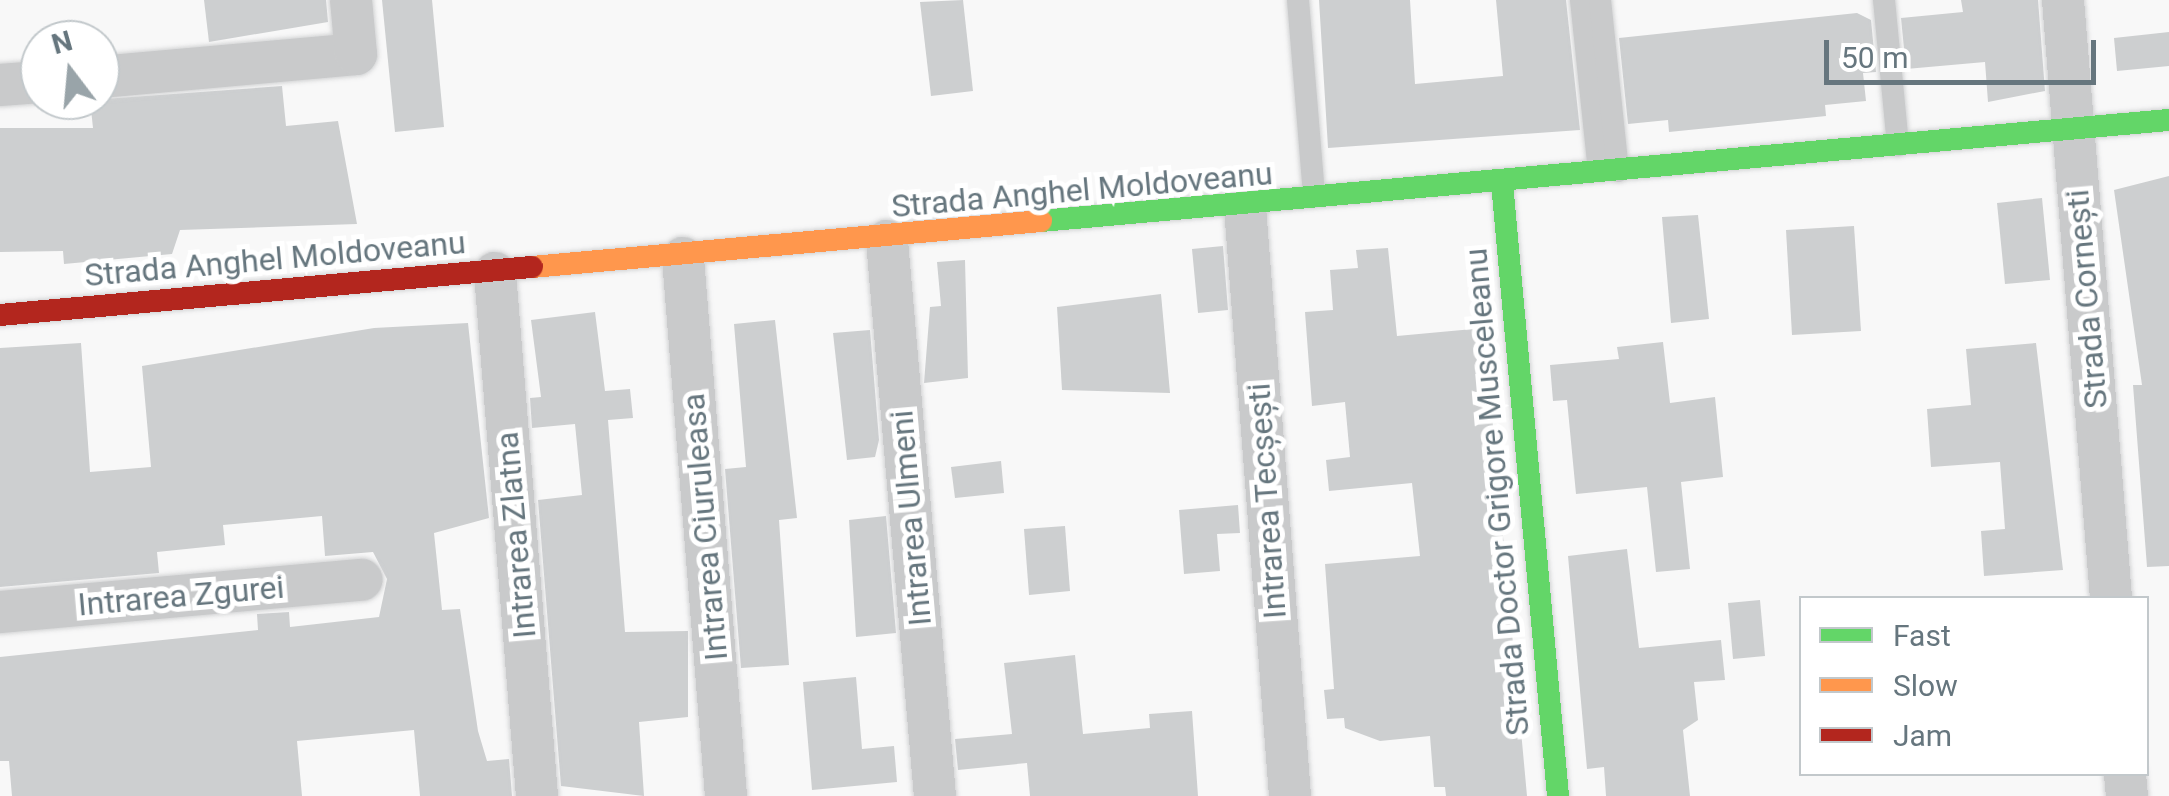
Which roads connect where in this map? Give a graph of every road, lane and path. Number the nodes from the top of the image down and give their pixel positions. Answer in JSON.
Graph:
{"nodes":[{"id":1,"x":351,"y":0,"type":"edge"},
{"id":2,"x":1298,"y":0,"type":"edge"},
{"id":3,"x":1581,"y":0,"type":"edge"},
{"id":4,"x":1600,"y":0,"type":"edge"},
{"id":5,"x":1884,"y":0,"type":"edge"},
{"id":6,"x":2063,"y":0,"type":"edge"},
{"id":7,"x":120,"y":75,"type":"edge"},
{"id":8,"x":2169,"y":120,"type":"edge"},
{"id":9,"x":2074,"y":129,"type":"junction"},
{"id":10,"x":1898,"y":145,"type":"junction"},
{"id":11,"x":1608,"y":172,"type":"junction"},
{"id":12,"x":1502,"y":183,"type":"junction"},
{"id":13,"x":1314,"y":200,"type":"junction"},
{"id":14,"x":1245,"y":206,"type":"junction"},
{"id":15,"x":886,"y":241,"type":"junction"},
{"id":16,"x":684,"y":258,"type":"junction"},
{"id":17,"x":495,"y":273,"type":"junction"},
{"id":18,"x":0,"y":315,"type":"edge"},
{"id":19,"x":362,"y":580,"type":"dead end"},
{"id":20,"x":2111,"y":596,"type":"edge"},
{"id":21,"x":0,"y":612,"type":"edge"},
{"id":22,"x":537,"y":796,"type":"edge"},
{"id":23,"x":726,"y":796,"type":"edge"},
{"id":24,"x":934,"y":796,"type":"edge"},
{"id":25,"x":1290,"y":796,"type":"edge"},
{"id":26,"x":1558,"y":796,"type":"edge"}],
"edges":[{"from":1,"to":7,"type":"street"},
{"from":2,"to":13,"type":"lane"},
{"from":3,"to":11,"type":"lane"},
{"from":4,"to":11,"type":"lane"},
{"from":5,"to":10,"type":"lane"},
{"from":6,"to":9,"type":"street","name":"Strada Cornești"},
{"from":8,"to":9,"type":"street","name":"Strada Anghel Moldoveanu"},
{"from":9,"to":10,"type":"street","name":"Strada Anghel Moldoveanu"},
{"from":9,"to":20,"type":"street","name":"Strada Cornești"},
{"from":10,"to":11,"type":"street","name":"Strada Anghel Moldoveanu"},
{"from":11,"to":12,"type":"street","name":"Strada Anghel Moldoveanu"},
{"from":12,"to":13,"type":"street","name":"Strada Anghel Moldoveanu"},
{"from":12,"to":26,"type":"street","name":"Strada Doctor Grigore Musceleanu"},
{"from":13,"to":14,"type":"street","name":"Strada Anghel Moldoveanu"},
{"from":14,"to":15,"type":"street","name":"Strada Anghel Moldoveanu"},
{"from":14,"to":25,"type":"street","name":"Intrarea Tecșești"},
{"from":15,"to":16,"type":"street","name":"Strada Anghel Moldoveanu"},
{"from":15,"to":24,"type":"street","name":"Intrarea Ulmeni"},
{"from":16,"to":17,"type":"street","name":"Strada Anghel Moldoveanu"},
{"from":16,"to":23,"type":"street","name":"Intrarea Ciuruleasa"},
{"from":17,"to":18,"type":"street","name":"Strada Anghel Moldoveanu"},
{"from":17,"to":22,"type":"street","name":"Intrarea Zlatna"},
{"from":19,"to":21,"type":"street","name":"Intrarea Zgurei"}]}
